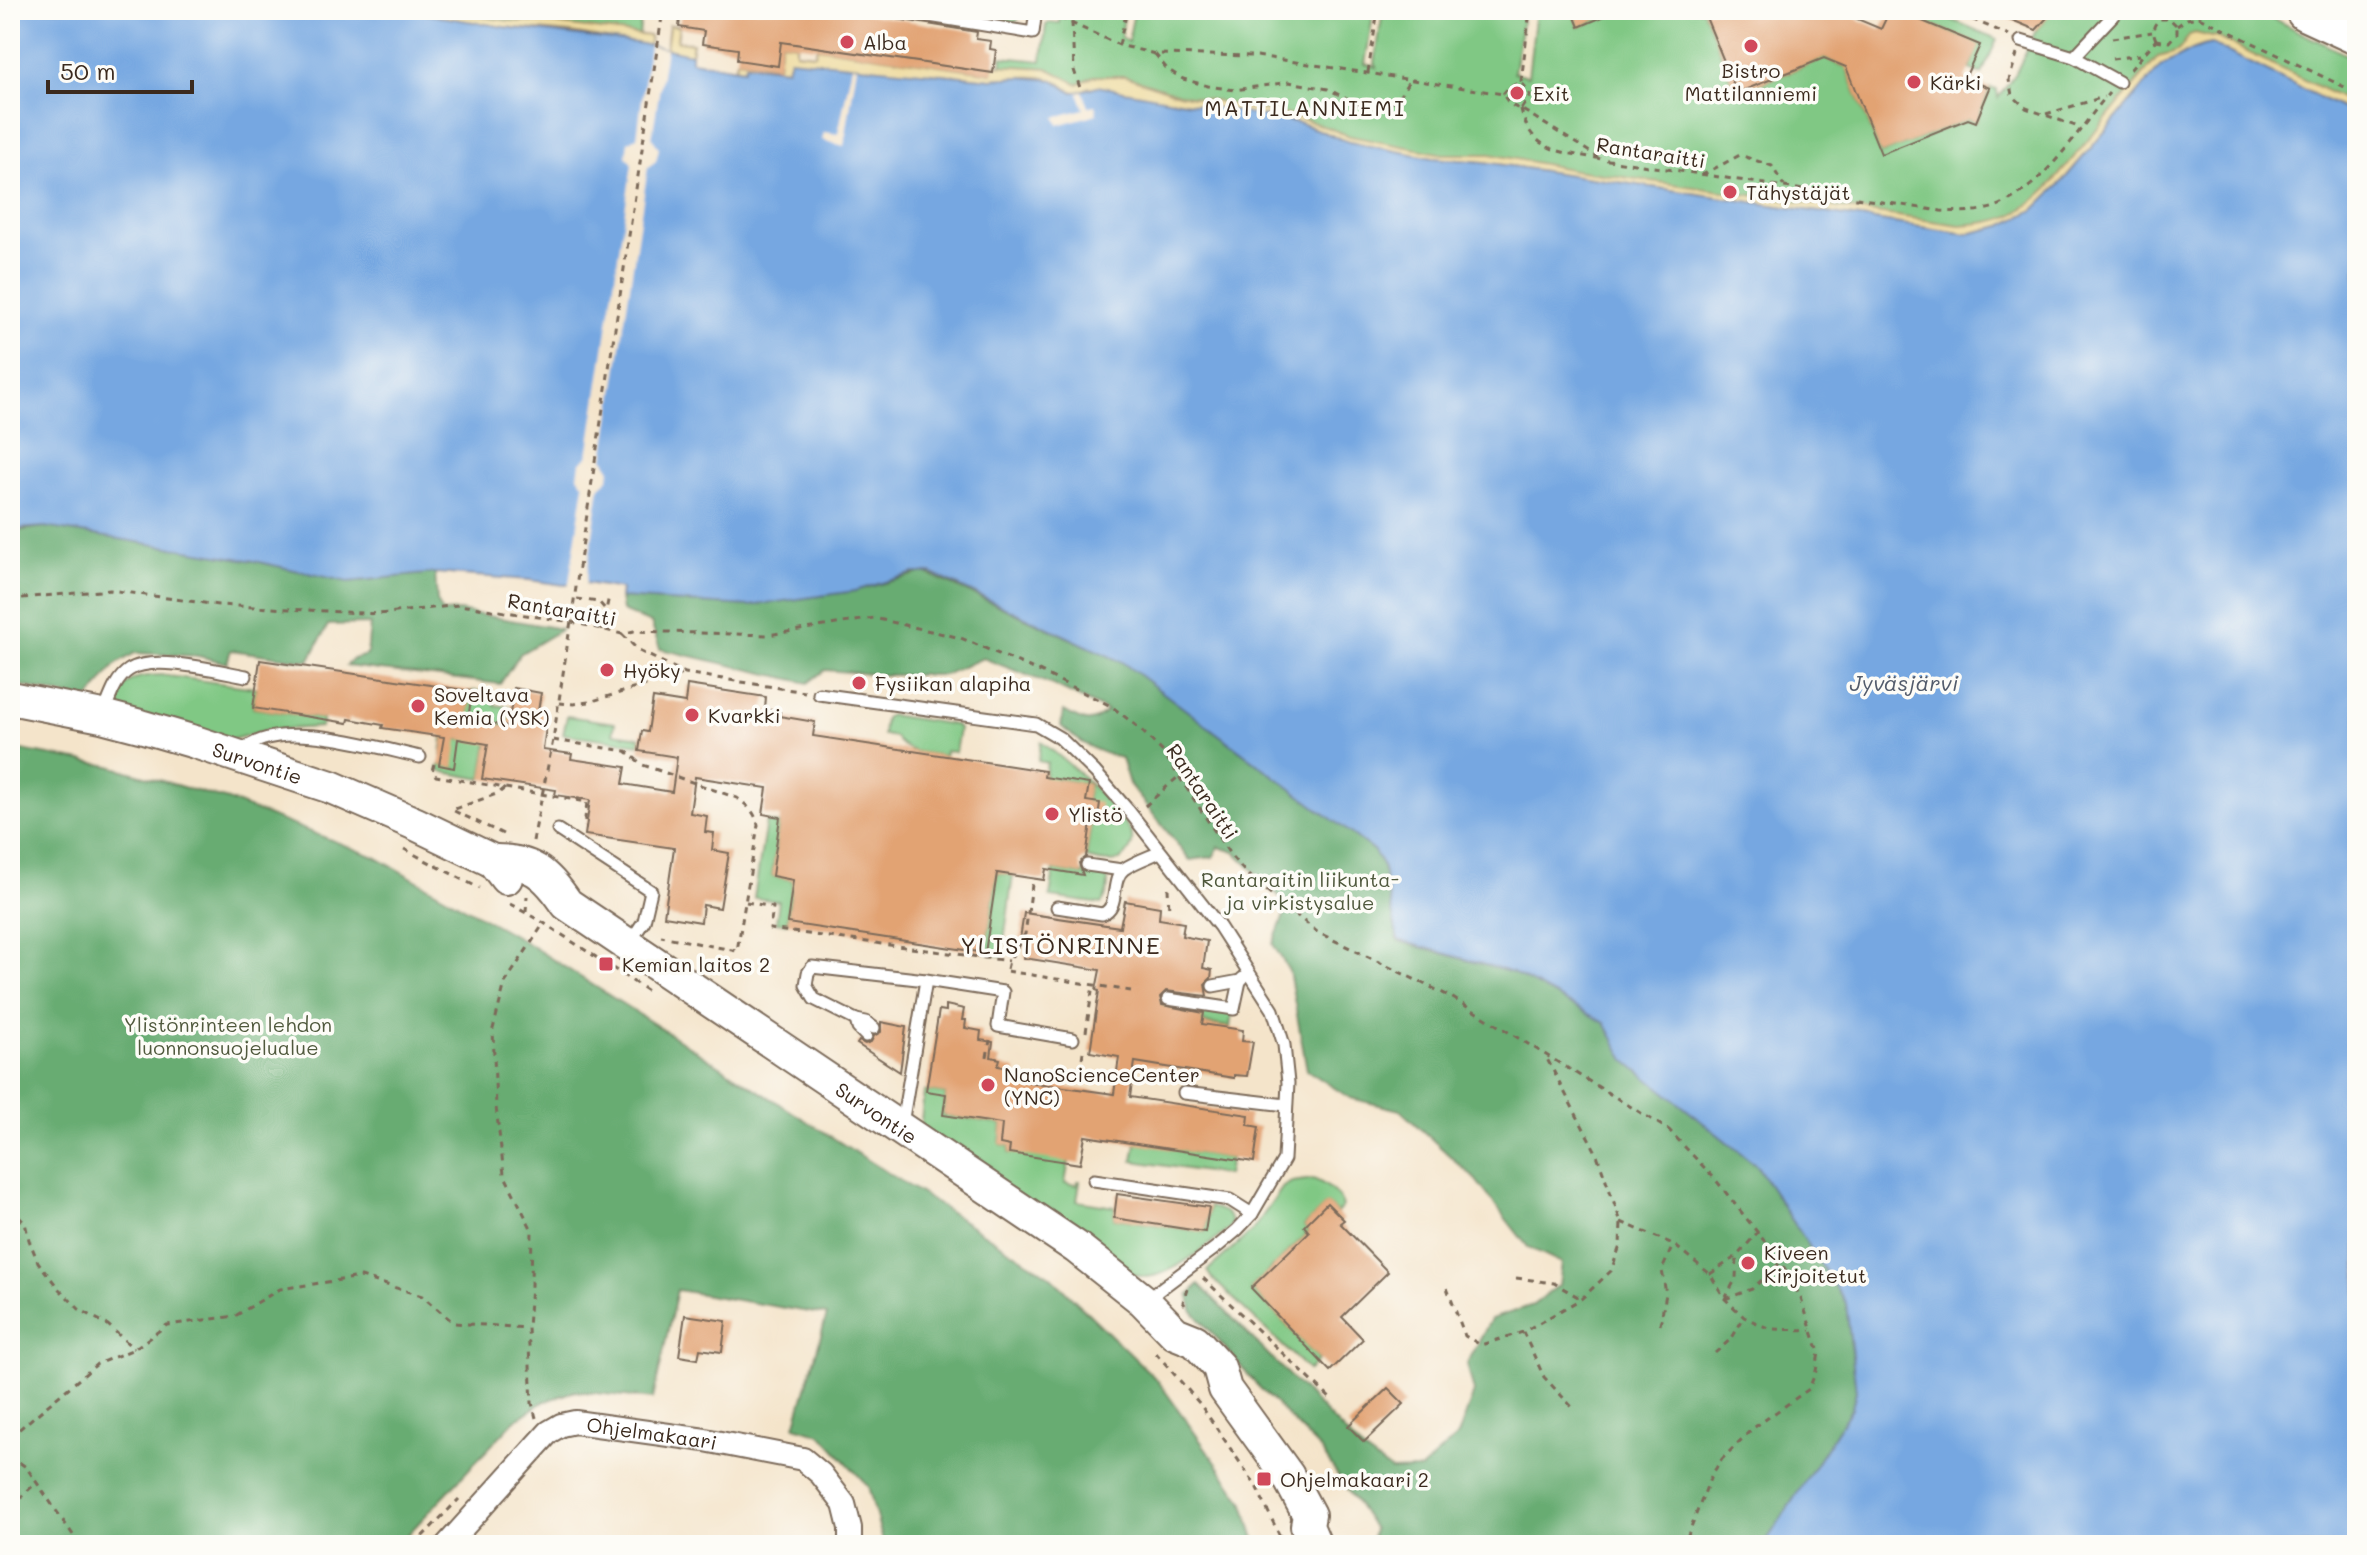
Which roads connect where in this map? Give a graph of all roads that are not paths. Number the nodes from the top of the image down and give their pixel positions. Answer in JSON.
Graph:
{"nodes":[{"id":1,"x":892,"y":10,"type":"edge"},
{"id":2,"x":1036,"y":10,"type":"edge"},
{"id":3,"x":2118,"y":10,"type":"edge"},
{"id":4,"x":2307,"y":10,"type":"edge"},
{"id":5,"x":922,"y":13,"type":"edge"},
{"id":6,"x":2357,"y":33,"type":"edge"},
{"id":7,"x":2021,"y":41,"type":"road end"},
{"id":8,"x":2079,"y":60,"type":"junction"},
{"id":9,"x":2119,"y":82,"type":"road end"},
{"id":10,"x":246,"y":676,"type":"dead end"},
{"id":11,"x":819,"y":694,"type":"road end"},
{"id":12,"x":10,"y":698,"type":"edge"},
{"id":13,"x":102,"y":716,"type":"junction"},
{"id":14,"x":239,"y":757,"type":"junction"},
{"id":15,"x":420,"y":757,"type":"dead end"},
{"id":16,"x":558,"y":830,"type":"dead end"},
{"id":17,"x":1160,"y":852,"type":"junction"},
{"id":18,"x":1087,"y":865,"type":"dead end"},
{"id":19,"x":1122,"y":870,"type":"junction"},
{"id":20,"x":1057,"y":907,"type":"dead end"},
{"id":21,"x":633,"y":938,"type":"junction"},
{"id":22,"x":1244,"y":976,"type":"junction"},
{"id":23,"x":926,"y":980,"type":"junction"},
{"id":24,"x":1213,"y":986,"type":"dead end"},
{"id":25,"x":1168,"y":999,"type":"dead end"},
{"id":26,"x":870,"y":1032,"type":"dead end"},
{"id":27,"x":1079,"y":1040,"type":"road end"},
{"id":28,"x":1182,"y":1088,"type":"road end"},
{"id":29,"x":1286,"y":1105,"type":"junction"},
{"id":30,"x":899,"y":1128,"type":"junction"},
{"id":31,"x":1094,"y":1180,"type":"dead end"},
{"id":32,"x":1252,"y":1214,"type":"junction"},
{"id":33,"x":1144,"y":1301,"type":"junction"},
{"id":34,"x":1312,"y":1530,"type":"edge"},
{"id":35,"x":447,"y":1545,"type":"edge"},
{"id":36,"x":850,"y":1545,"type":"edge"},
{"id":37,"x":1336,"y":1545,"type":"edge"}],
"edges":[{"from":1,"to":5,"type":"lane"},
{"from":2,"to":5,"type":"lane"},
{"from":3,"to":8,"type":"lane"},
{"from":4,"to":6,"type":"highway"},
{"from":7,"to":8,"type":"lane"},
{"from":8,"to":9,"type":"lane"},
{"from":10,"to":13,"type":"lane"},
{"from":11,"to":17,"type":"lane"},
{"from":12,"to":13,"type":"main road","name":"Survontie"},
{"from":13,"to":14,"type":"main road","name":"Survontie"},
{"from":14,"to":15,"type":"lane"},
{"from":14,"to":21,"type":"main road","name":"Survontie"},
{"from":16,"to":21,"type":"lane"},
{"from":17,"to":19,"type":"lane"},
{"from":17,"to":22,"type":"lane"},
{"from":18,"to":19,"type":"lane"},
{"from":19,"to":20,"type":"lane"},
{"from":21,"to":30,"type":"main road","name":"Survontie"},
{"from":22,"to":24,"type":"lane"},
{"from":22,"to":25,"type":"lane"},
{"from":22,"to":29,"type":"lane"},
{"from":23,"to":26,"type":"lane"},
{"from":23,"to":27,"type":"lane"},
{"from":23,"to":30,"type":"lane"},
{"from":28,"to":29,"type":"lane"},
{"from":29,"to":32,"type":"lane"},
{"from":30,"to":33,"type":"main road","name":"Survontie"},
{"from":31,"to":32,"type":"lane"},
{"from":32,"to":33,"type":"lane"},
{"from":33,"to":34,"type":"main road","name":"Survontie"},
{"from":34,"to":37,"type":"main road","name":"Survontie"},
{"from":35,"to":36,"type":"street","name":"Ohjelmakaari"}]}
